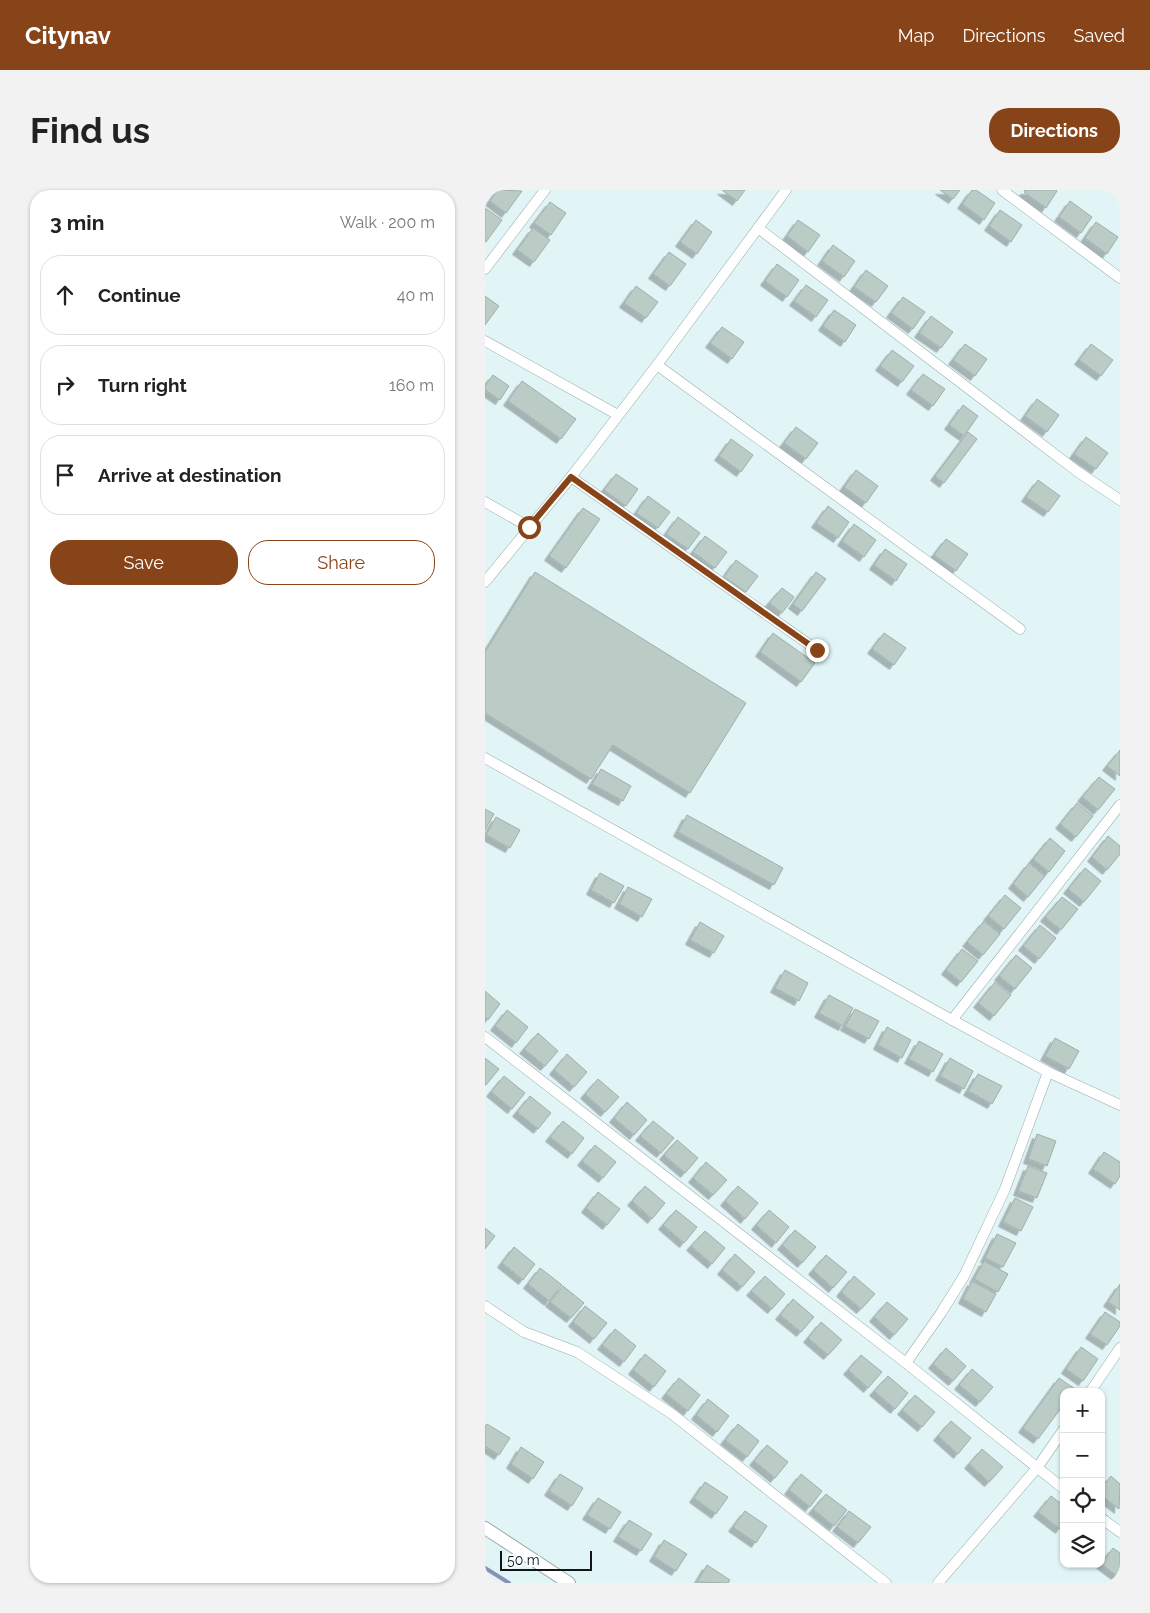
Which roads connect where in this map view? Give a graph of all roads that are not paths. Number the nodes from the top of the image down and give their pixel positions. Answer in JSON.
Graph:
{"nodes":[{"id":1,"x":545,"y":190,"type":"edge"},
{"id":2,"x":786,"y":190,"type":"edge"},
{"id":3,"x":1002,"y":190,"type":"edge"},
{"id":4,"x":758,"y":228,"type":"junction"},
{"id":5,"x":485,"y":269,"type":"edge"},
{"id":6,"x":1120,"y":278,"type":"edge"},
{"id":7,"x":485,"y":341,"type":"edge"},
{"id":8,"x":657,"y":365,"type":"junction"},
{"id":9,"x":618,"y":415,"type":"junction"},
{"id":10,"x":571,"y":477,"type":"junction"},
{"id":11,"x":1120,"y":500,"type":"edge"},
{"id":12,"x":485,"y":502,"type":"edge"},
{"id":13,"x":529,"y":527,"type":"junction"},
{"id":14,"x":485,"y":582,"type":"edge"},
{"id":15,"x":1020,"y":629,"type":"dead end"},
{"id":16,"x":817,"y":650,"type":"dead end"},
{"id":17,"x":485,"y":758,"type":"edge"},
{"id":18,"x":1120,"y":805,"type":"edge"},
{"id":19,"x":952,"y":1020,"type":"junction"},
{"id":20,"x":485,"y":1037,"type":"edge"},
{"id":21,"x":1048,"y":1072,"type":"junction"},
{"id":22,"x":1120,"y":1105,"type":"edge"},
{"id":23,"x":485,"y":1306,"type":"edge"},
{"id":24,"x":1120,"y":1348,"type":"edge"},
{"id":25,"x":906,"y":1363,"type":"junction"},
{"id":26,"x":1093,"y":1388,"type":"edge"},
{"id":27,"x":1061,"y":1433,"type":"edge"},
{"id":28,"x":1037,"y":1468,"type":"junction"},
{"id":29,"x":1060,"y":1486,"type":"edge"},
{"id":30,"x":1105,"y":1521,"type":"edge"},
{"id":31,"x":485,"y":1528,"type":"edge"},
{"id":32,"x":1120,"y":1532,"type":"edge"},
{"id":33,"x":569,"y":1583,"type":"edge"},
{"id":34,"x":886,"y":1583,"type":"edge"},
{"id":35,"x":938,"y":1583,"type":"edge"}],
"edges":[{"from":1,"to":5,"type":"street"},
{"from":2,"to":4,"type":"street"},
{"from":3,"to":6,"type":"street"},
{"from":4,"to":8,"type":"street"},
{"from":4,"to":11,"type":"street"},
{"from":7,"to":9,"type":"street"},
{"from":8,"to":9,"type":"street"},
{"from":8,"to":15,"type":"street"},
{"from":9,"to":10,"type":"street"},
{"from":10,"to":13,"type":"street"},
{"from":10,"to":16,"type":"street"},
{"from":12,"to":13,"type":"street"},
{"from":13,"to":14,"type":"street"},
{"from":17,"to":19,"type":"street"},
{"from":18,"to":19,"type":"street"},
{"from":19,"to":21,"type":"street"},
{"from":20,"to":25,"type":"street"},
{"from":21,"to":22,"type":"street"},
{"from":21,"to":25,"type":"street"},
{"from":23,"to":34,"type":"street"},
{"from":24,"to":26,"type":"street"},
{"from":25,"to":28,"type":"street"},
{"from":27,"to":28,"type":"street"},
{"from":28,"to":29,"type":"street"},
{"from":28,"to":35,"type":"street"},
{"from":30,"to":32,"type":"street"},
{"from":31,"to":33,"type":"street"}]}
